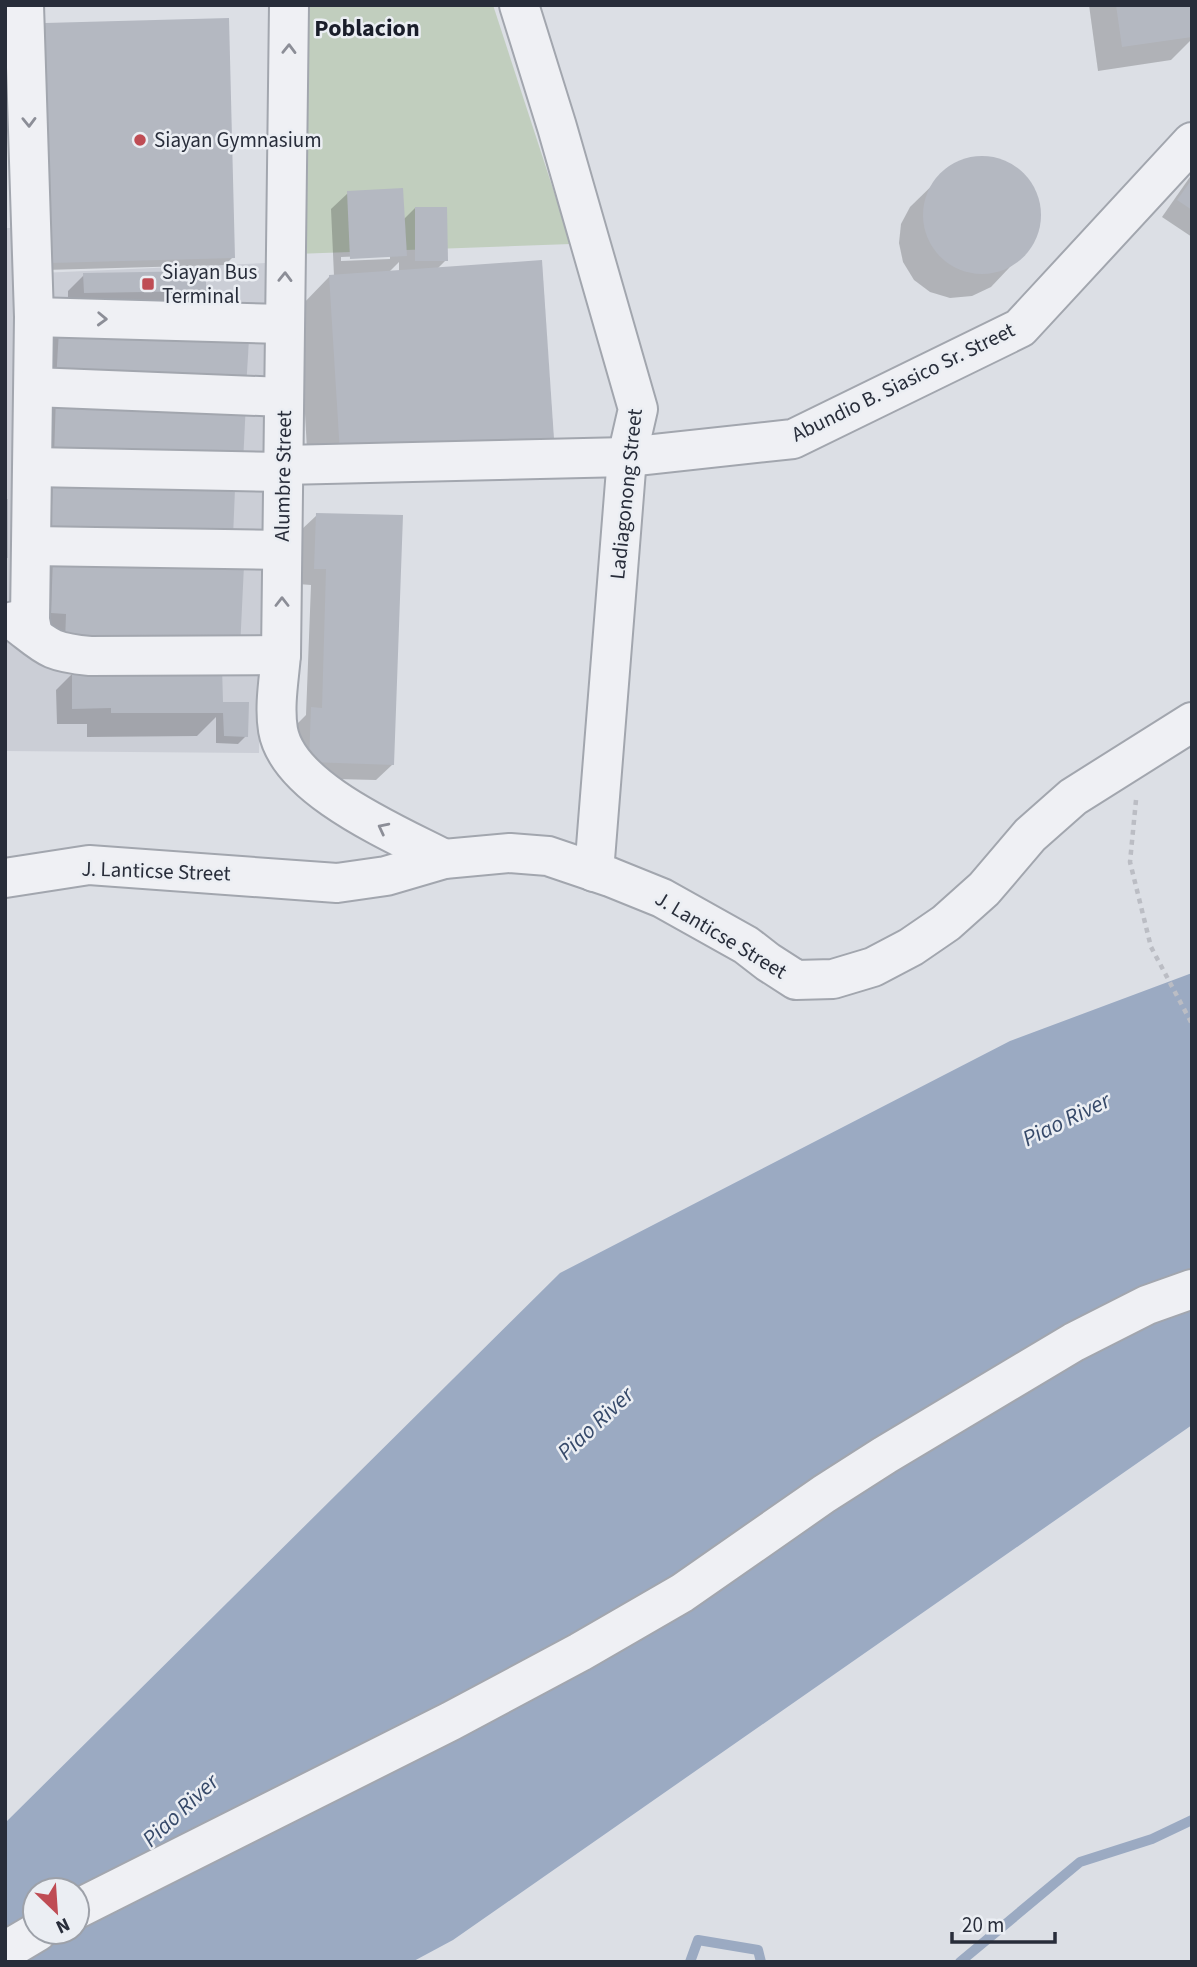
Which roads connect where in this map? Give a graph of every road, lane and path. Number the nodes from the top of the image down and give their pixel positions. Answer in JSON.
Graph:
{"nodes":[{"id":1,"x":24,"y":5,"type":"edge"},
{"id":2,"x":289,"y":5,"type":"edge"},
{"id":3,"x":519,"y":5,"type":"edge"},
{"id":4,"x":16,"y":80,"type":"edge"},
{"id":5,"x":1192,"y":142,"type":"edge"},
{"id":6,"x":34,"y":317,"type":"junction"},
{"id":7,"x":284,"y":324,"type":"junction"},
{"id":8,"x":34,"y":387,"type":"junction"},
{"id":9,"x":283,"y":397,"type":"junction"},
{"id":10,"x":627,"y":457,"type":"junction"},
{"id":11,"x":33,"y":467,"type":"junction"},
{"id":12,"x":283,"y":469,"type":"junction"},
{"id":13,"x":282,"y":550,"type":"junction"},
{"id":14,"x":23,"y":559,"type":"edge"},
{"id":15,"x":19,"y":624,"type":"edge"},
{"id":16,"x":281,"y":655,"type":"junction"},
{"id":17,"x":1192,"y":722,"type":"edge"},
{"id":18,"x":1141,"y":755,"type":"junction"},
{"id":19,"x":444,"y":859,"type":"junction"},
{"id":20,"x":594,"y":872,"type":"junction"},
{"id":21,"x":5,"y":878,"type":"edge"},
{"id":22,"x":1192,"y":1024,"type":"edge"},
{"id":23,"x":1192,"y":1289,"type":"edge"},
{"id":24,"x":91,"y":1902,"type":"edge"},
{"id":25,"x":21,"y":1942,"type":"edge"},
{"id":26,"x":5,"y":1951,"type":"edge"}],
"edges":[{"from":1,"to":4,"type":"street"},
{"from":7,"to":2,"type":"street","name":"Alumbre Street","one_way":true},
{"from":3,"to":10,"type":"street","name":"Ladiagonong Street"},
{"from":4,"to":6,"type":"street","one_way":true},
{"from":5,"to":10,"type":"street","name":"Abundio B. Siasico Sr. Street"},
{"from":6,"to":7,"type":"street","one_way":true},
{"from":6,"to":8,"type":"street"},
{"from":7,"to":9,"type":"street","name":"Alumbre Street"},
{"from":8,"to":9,"type":"street"},
{"from":8,"to":11,"type":"street"},
{"from":9,"to":12,"type":"street","name":"Alumbre Street"},
{"from":10,"to":12,"type":"street","name":"Abundio B. Siasico Sr. Street"},
{"from":10,"to":20,"type":"street","name":"Ladiagonong Street"},
{"from":11,"to":12,"type":"street","name":"Abundio B. Siasico Sr. Street"},
{"from":11,"to":14,"type":"street"},
{"from":12,"to":13,"type":"street","name":"Alumbre Street"},
{"from":13,"to":14,"type":"street"},
{"from":16,"to":13,"type":"street","name":"Alumbre Street","one_way":true},
{"from":14,"to":15,"type":"street"},
{"from":15,"to":16,"type":"street"},
{"from":19,"to":16,"type":"street","name":"Alumbre Street","one_way":true},
{"from":17,"to":18,"type":"street","name":"J. Lanticse Street"},
{"from":18,"to":20,"type":"street","name":"J. Lanticse Street"},
{"from":18,"to":22,"type":"path"},
{"from":19,"to":20,"type":"street","name":"J. Lanticse Street"},
{"from":19,"to":21,"type":"street","name":"J. Lanticse Street"},
{"from":23,"to":24,"type":"street"},
{"from":25,"to":26,"type":"street"}]}
